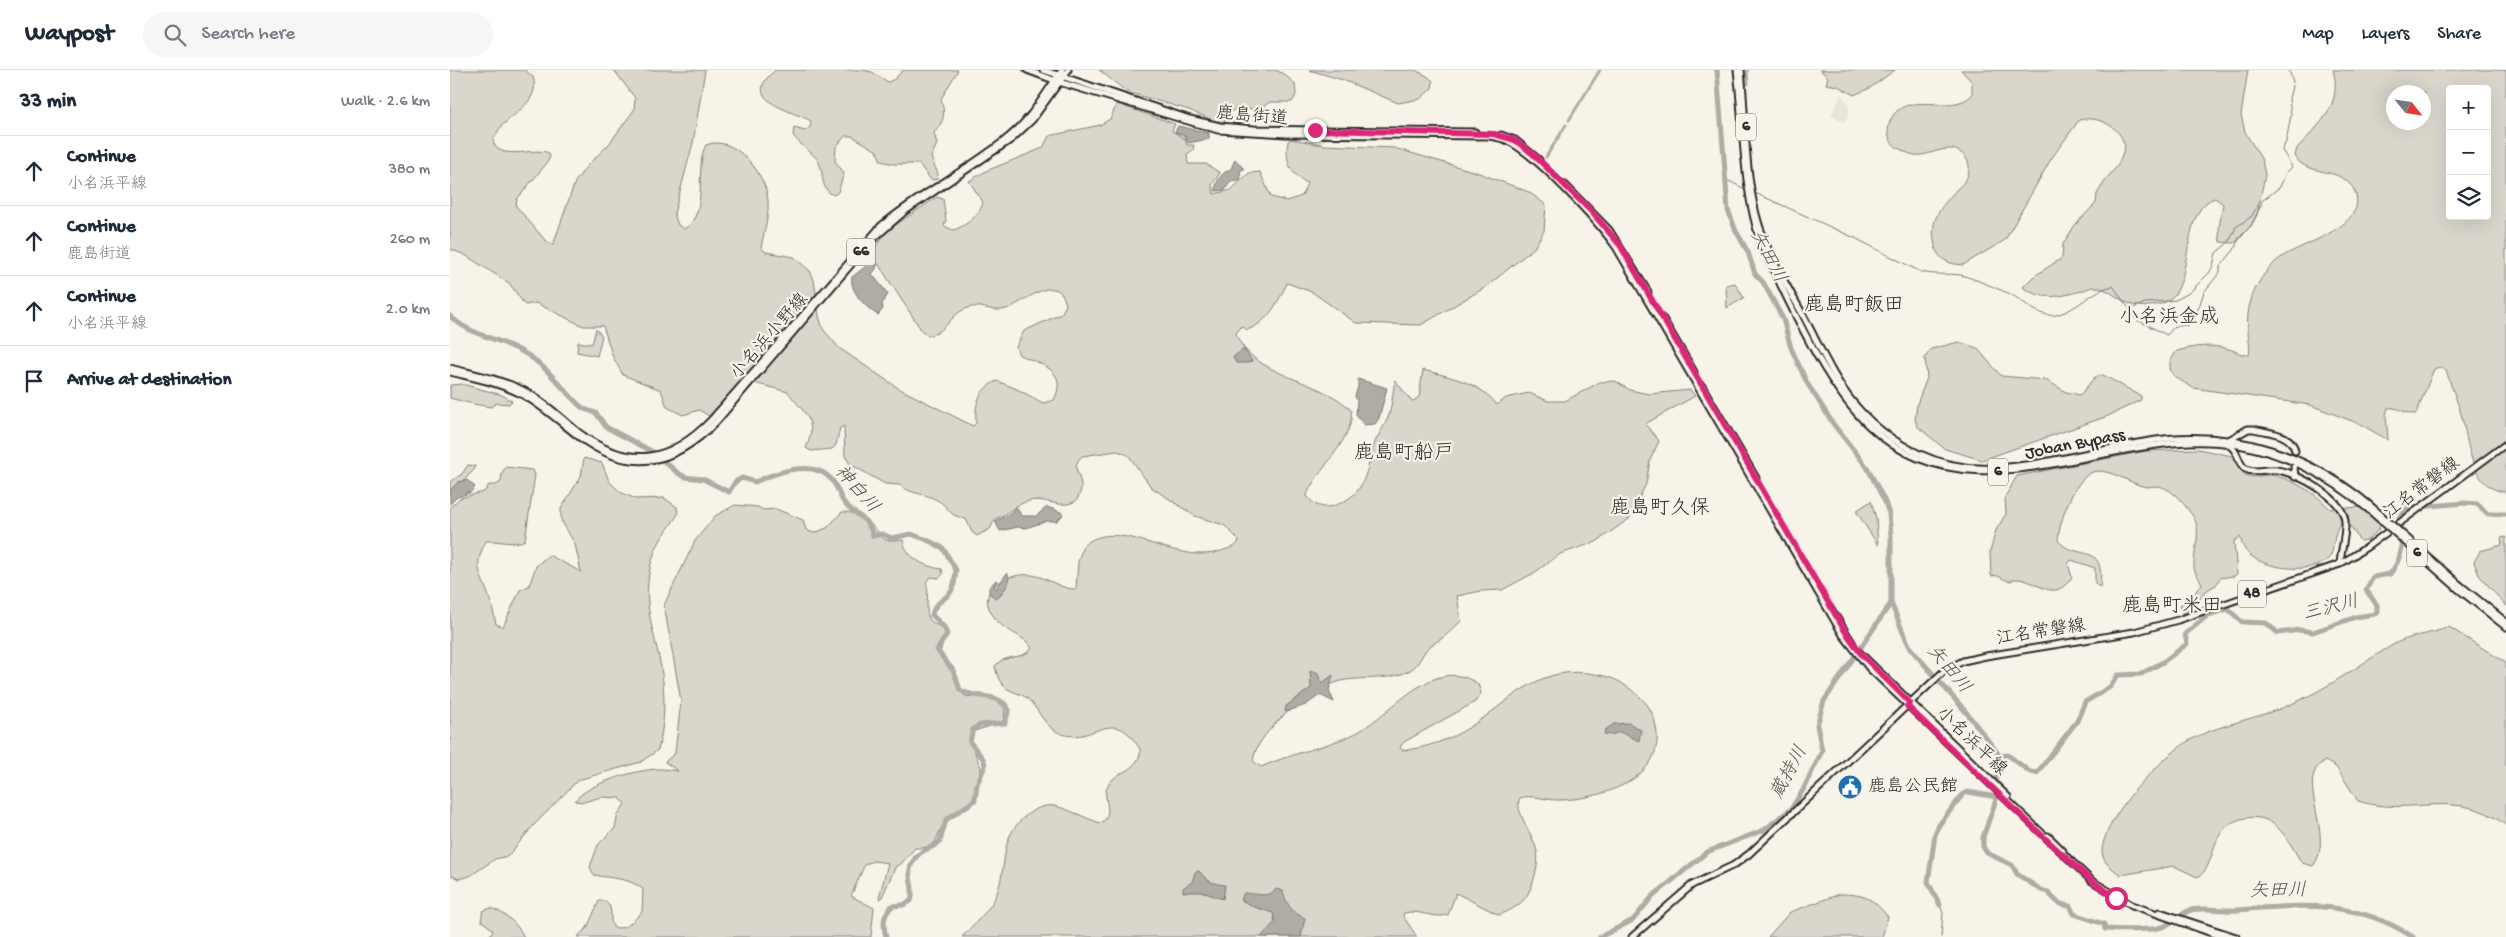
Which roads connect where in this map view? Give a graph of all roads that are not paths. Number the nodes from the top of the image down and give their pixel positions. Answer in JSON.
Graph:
{"nodes":[{"id":1,"x":1027,"y":70,"type":"edge"},
{"id":2,"x":1043,"y":70,"type":"edge"},
{"id":3,"x":1068,"y":70,"type":"edge"},
{"id":4,"x":1737,"y":70,"type":"edge"},
{"id":5,"x":1741,"y":70,"type":"edge"},
{"id":6,"x":1062,"y":74,"type":"edge"},
{"id":7,"x":1057,"y":81,"type":"junction"},
{"id":8,"x":1748,"y":184,"type":"junction"},
{"id":9,"x":450,"y":368,"type":"edge"},
{"id":10,"x":450,"y":372,"type":"edge"},
{"id":11,"x":2248,"y":429,"type":"junction"},
{"id":12,"x":2228,"y":442,"type":"junction"},
{"id":13,"x":2506,"y":444,"type":"edge"},
{"id":14,"x":2253,"y":446,"type":"junction"},
{"id":15,"x":2295,"y":451,"type":"dead end"},
{"id":16,"x":2239,"y":455,"type":"junction"},
{"id":17,"x":661,"y":457,"type":"junction"},
{"id":18,"x":2294,"y":467,"type":"dead end"},
{"id":19,"x":2295,"y":477,"type":"junction"},
{"id":20,"x":2340,"y":564,"type":"junction"},
{"id":21,"x":2458,"y":587,"type":"junction"},
{"id":22,"x":2506,"y":622,"type":"edge"},
{"id":23,"x":2506,"y":627,"type":"edge"},
{"id":24,"x":1856,"y":650,"type":"junction"},
{"id":25,"x":1909,"y":704,"type":"junction"},
{"id":26,"x":2002,"y":793,"type":"junction"},
{"id":27,"x":2183,"y":921,"type":"junction"},
{"id":28,"x":1632,"y":937,"type":"edge"},
{"id":29,"x":2223,"y":937,"type":"edge"},
{"id":30,"x":2236,"y":937,"type":"edge"}],
"edges":[{"from":1,"to":7,"type":"main road","name":"鹿島街道"},
{"from":2,"to":6,"type":"main road","name":"小名浜平線"},
{"from":3,"to":6,"type":"main road","name":"小名浜小野線","number":"66"},
{"from":4,"to":8,"type":"main road","name":"Joban Bypass","number":"6"},
{"from":5,"to":8,"type":"main road","name":"Joban Bypass","number":"6"},
{"from":6,"to":7,"type":"main road","name":"小名浜小野線","number":"66"},
{"from":6,"to":24,"type":"main road","name":"小名浜平線"},
{"from":7,"to":17,"type":"main road","name":"小名浜小野線","number":"66"},
{"from":7,"to":24,"type":"main road","name":"鹿島街道"},
{"from":8,"to":12,"type":"main road","name":"Joban Bypass","number":"6"},
{"from":9,"to":17,"type":"main road","name":"小名浜小野線","number":"66"},
{"from":10,"to":17,"type":"main road","name":"小名浜小野線","number":"66"},
{"from":11,"to":12,"type":"main road"},
{"from":11,"to":14,"type":"main road"},
{"from":11,"to":15,"type":"main road"},
{"from":12,"to":14,"type":"main road","name":"Joban Bypass","number":"6"},
{"from":12,"to":16,"type":"main road"},
{"from":13,"to":20,"type":"main road","name":"江名常磐線","number":"48"},
{"from":14,"to":16,"type":"main road"},
{"from":14,"to":21,"type":"main road","name":"Joban Bypass","number":"6","bridge":true},
{"from":16,"to":19,"type":"main road"},
{"from":18,"to":19,"type":"main road"},
{"from":19,"to":20,"type":"main road"},
{"from":20,"to":25,"type":"main road","name":"江名常磐線","number":"48"},
{"from":21,"to":22,"type":"main road","name":"Joban Bypass","number":"6"},
{"from":21,"to":23,"type":"main road","name":"Joban Bypass","number":"6"},
{"from":24,"to":25,"type":"main road","name":"小名浜平線"},
{"from":25,"to":26,"type":"main road","name":"小名浜平線"},
{"from":25,"to":28,"type":"main road","name":"江名常磐線","number":"48"},
{"from":26,"to":27,"type":"main road","name":"小名浜平線"},
{"from":26,"to":27,"type":"main road","name":"小名浜平線"},
{"from":27,"to":29,"type":"main road"},
{"from":27,"to":30,"type":"main road"}]}
